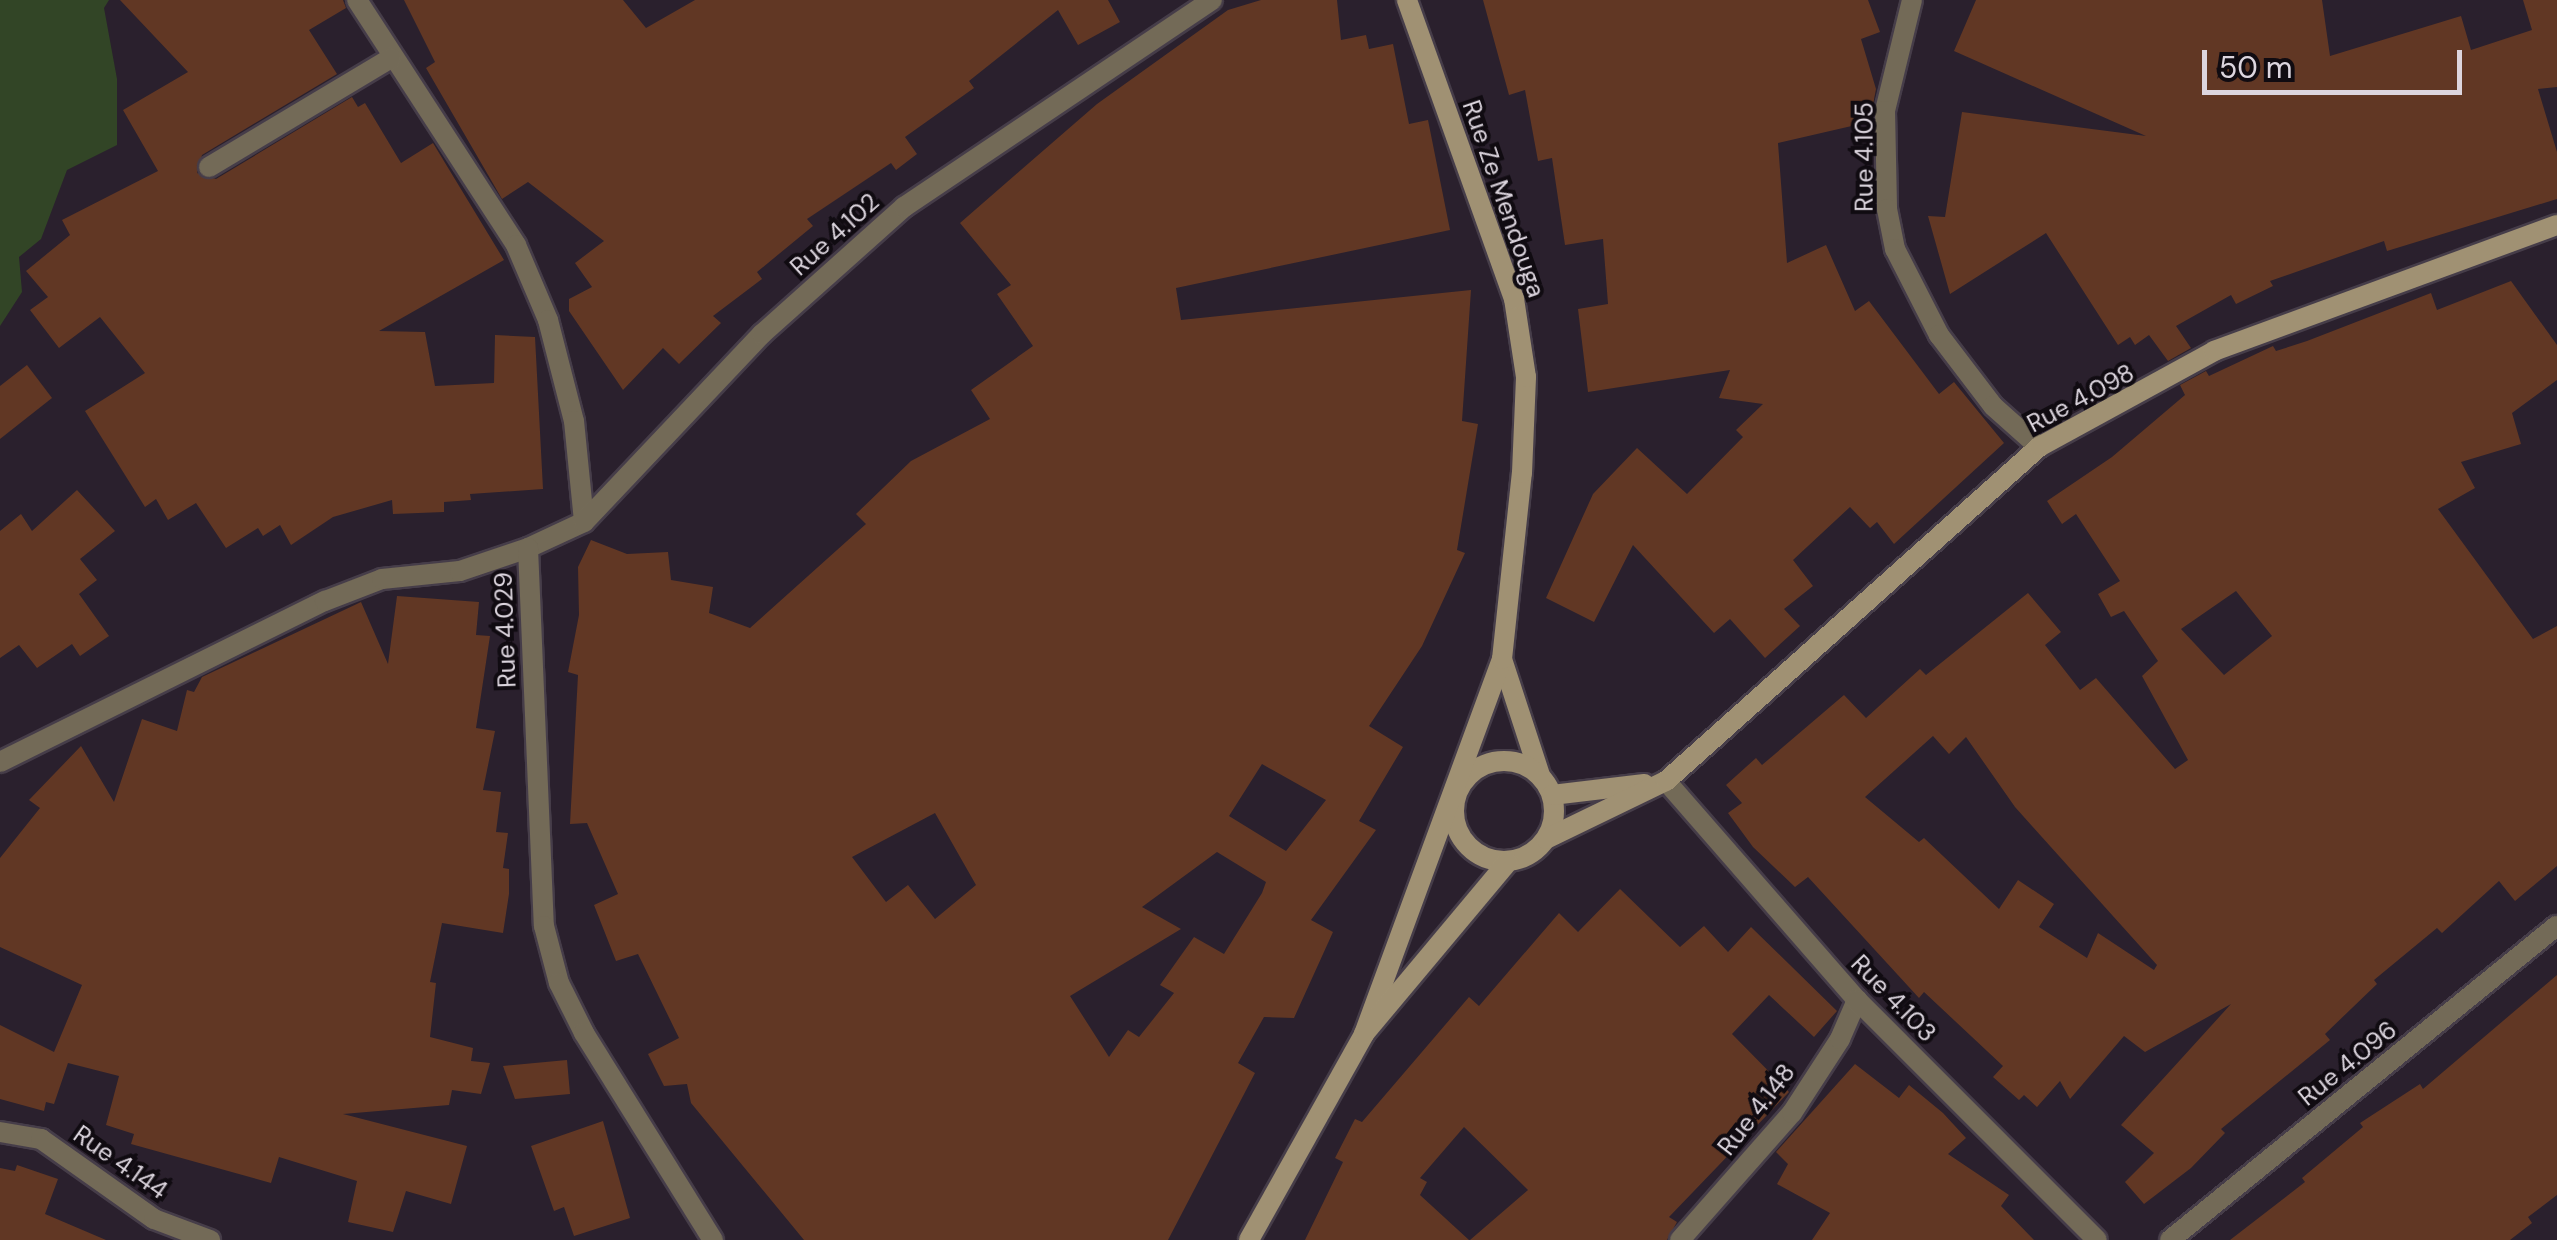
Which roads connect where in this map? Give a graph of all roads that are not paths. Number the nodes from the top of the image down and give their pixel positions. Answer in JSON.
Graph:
{"nodes":[{"id":1,"x":358,"y":0,"type":"edge"},
{"id":2,"x":1212,"y":0,"type":"edge"},
{"id":3,"x":1407,"y":0,"type":"edge"},
{"id":4,"x":1912,"y":0,"type":"edge"},
{"id":5,"x":391,"y":58,"type":"junction"},
{"id":6,"x":209,"y":167,"type":"dead end"},
{"id":7,"x":2554,"y":232,"type":"edge"},
{"id":8,"x":2039,"y":447,"type":"junction"},
{"id":9,"x":584,"y":522,"type":"junction"},
{"id":10,"x":528,"y":548,"type":"junction"},
{"id":11,"x":1502,"y":659,"type":"junction"},
{"id":12,"x":0,"y":762,"type":"edge"},
{"id":13,"x":1540,"y":775,"type":"junction"},
{"id":14,"x":1664,"y":782,"type":"junction"},
{"id":15,"x":1552,"y":795,"type":"junction"},
{"id":16,"x":1454,"y":798,"type":"junction"},
{"id":17,"x":1546,"y":839,"type":"junction"},
{"id":18,"x":1508,"y":862,"type":"junction"},
{"id":19,"x":2557,"y":926,"type":"edge"},
{"id":20,"x":1857,"y":1000,"type":"junction"},
{"id":21,"x":1364,"y":1034,"type":"junction"},
{"id":22,"x":0,"y":1132,"type":"edge"},
{"id":23,"x":210,"y":1240,"type":"edge"},
{"id":24,"x":713,"y":1240,"type":"edge"},
{"id":25,"x":1249,"y":1240,"type":"edge"},
{"id":26,"x":1680,"y":1240,"type":"edge"},
{"id":27,"x":2097,"y":1240,"type":"edge"},
{"id":28,"x":2170,"y":1240,"type":"edge"}],
"edges":[{"from":1,"to":5,"type":"street"},
{"from":2,"to":9,"type":"street","name":"Rue 4.102"},
{"from":3,"to":11,"type":"main road","name":"Rue Ze Mendouga"},
{"from":4,"to":8,"type":"street","name":"Rue 4.105"},
{"from":5,"to":6,"type":"street"},
{"from":5,"to":9,"type":"street"},
{"from":7,"to":8,"type":"main road","name":"Rue 4.098"},
{"from":8,"to":14,"type":"main road","name":"Rue 4.098"},
{"from":9,"to":10,"type":"street","name":"Rue 4.102"},
{"from":10,"to":12,"type":"street","name":"Rue 4.029"},
{"from":10,"to":24,"type":"street","name":"Rue 4.029"},
{"from":11,"to":13,"type":"main road","name":"Rue Ze Mendouga"},
{"from":11,"to":16,"type":"main road","name":"Rue Ze Mendouga"},
{"from":13,"to":15,"type":"main road"},
{"from":13,"to":16,"type":"main road"},
{"from":14,"to":15,"type":"main road"},
{"from":14,"to":17,"type":"main road","name":"Rue 4.098"},
{"from":14,"to":20,"type":"street","name":"Rue 4.103"},
{"from":15,"to":17,"type":"main road"},
{"from":16,"to":18,"type":"main road"},
{"from":16,"to":21,"type":"main road","name":"Rue Ze Mendouga"},
{"from":17,"to":18,"type":"main road"},
{"from":18,"to":21,"type":"main road","name":"Rue Ze Mendouga"},
{"from":19,"to":28,"type":"street","name":"Rue 4.096"},
{"from":20,"to":26,"type":"street","name":"Rue 4.148"},
{"from":20,"to":27,"type":"street","name":"Rue 4.103"},
{"from":21,"to":25,"type":"main road","name":"Rue Ze Mendouga"},
{"from":22,"to":23,"type":"street","name":"Rue 4.144"}]}
